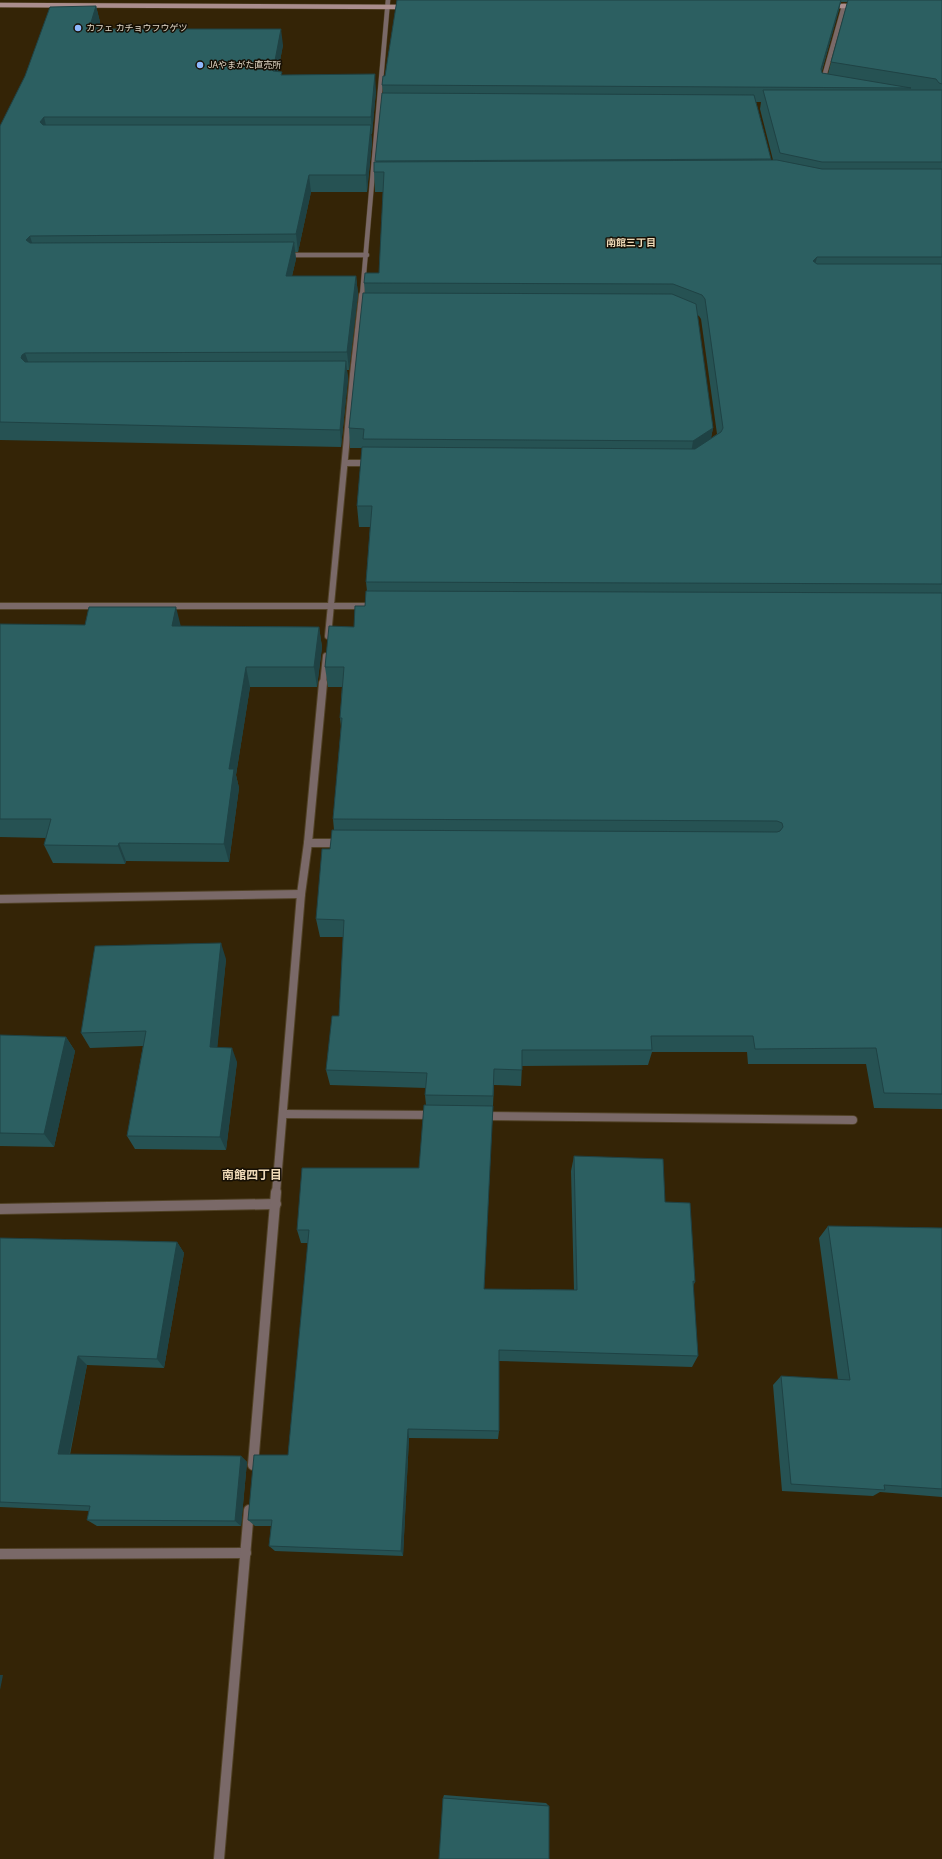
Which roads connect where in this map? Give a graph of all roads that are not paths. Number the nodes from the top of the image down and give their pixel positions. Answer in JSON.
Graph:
{"nodes":[{"id":1,"x":59,"y":0,"type":"edge"},
{"id":2,"x":387,"y":3,"type":"edge"},
{"id":3,"x":0,"y":5,"type":"edge"},
{"id":4,"x":56,"y":6,"type":"junction"},
{"id":5,"x":821,"y":6,"type":"edge"},
{"id":6,"x":844,"y":6,"type":"junction"},
{"id":7,"x":860,"y":6,"type":"edge"},
{"id":8,"x":411,"y":7,"type":"edge"},
{"id":9,"x":830,"y":86,"type":"edge"},
{"id":10,"x":280,"y":255,"type":"edge"},
{"id":11,"x":367,"y":255,"type":"junction"},
{"id":12,"x":345,"y":463,"type":"junction"},
{"id":13,"x":377,"y":463,"type":"edge"},
{"id":14,"x":0,"y":606,"type":"edge"},
{"id":15,"x":331,"y":606,"type":"junction"},
{"id":16,"x":371,"y":606,"type":"edge"},
{"id":17,"x":308,"y":843,"type":"junction"},
{"id":18,"x":348,"y":843,"type":"edge"},
{"id":19,"x":301,"y":894,"type":"junction"},
{"id":20,"x":0,"y":899,"type":"edge"},
{"id":21,"x":284,"y":1114,"type":"junction"},
{"id":22,"x":442,"y":1116,"type":"edge"},
{"id":23,"x":473,"y":1116,"type":"edge"},
{"id":24,"x":853,"y":1120,"type":"dead end"},
{"id":25,"x":276,"y":1204,"type":"junction"},
{"id":26,"x":0,"y":1209,"type":"edge"},
{"id":27,"x":253,"y":1473,"type":"edge"},
{"id":28,"x":250,"y":1505,"type":"edge"},
{"id":29,"x":246,"y":1553,"type":"junction"},
{"id":30,"x":0,"y":1554,"type":"edge"},
{"id":31,"x":219,"y":1859,"type":"edge"}],
"edges":[{"from":1,"to":4,"type":"street"},
{"from":2,"to":4,"type":"street"},
{"from":2,"to":8,"type":"street"},
{"from":2,"to":11,"type":"street"},
{"from":3,"to":4,"type":"street"},
{"from":5,"to":6,"type":"street"},
{"from":6,"to":7,"type":"street"},
{"from":6,"to":9,"type":"street"},
{"from":10,"to":11,"type":"street"},
{"from":11,"to":12,"type":"street"},
{"from":12,"to":13,"type":"street"},
{"from":12,"to":15,"type":"street"},
{"from":14,"to":15,"type":"street"},
{"from":15,"to":16,"type":"street"},
{"from":15,"to":17,"type":"street"},
{"from":17,"to":18,"type":"street"},
{"from":17,"to":19,"type":"street"},
{"from":19,"to":20,"type":"street"},
{"from":19,"to":21,"type":"street"},
{"from":21,"to":22,"type":"street"},
{"from":21,"to":25,"type":"street"},
{"from":23,"to":24,"type":"street"},
{"from":25,"to":26,"type":"street"},
{"from":25,"to":27,"type":"street"},
{"from":28,"to":29,"type":"street"},
{"from":29,"to":30,"type":"street"},
{"from":29,"to":31,"type":"street"}]}
